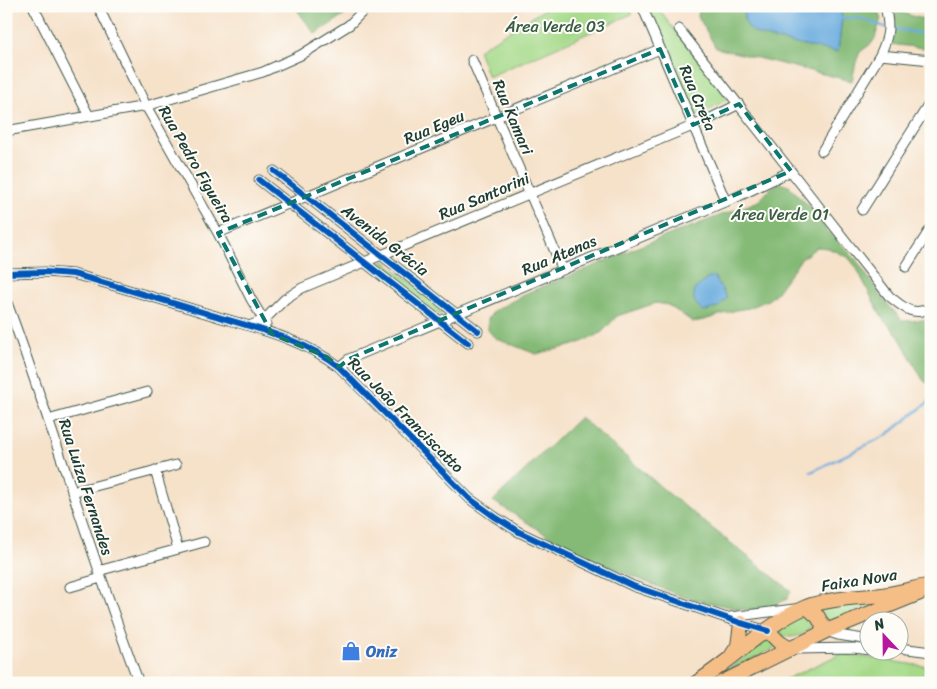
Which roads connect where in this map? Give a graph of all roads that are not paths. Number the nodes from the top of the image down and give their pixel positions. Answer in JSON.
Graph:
{"nodes":[{"id":1,"x":33,"y":6,"type":"edge"},
{"id":2,"x":98,"y":6,"type":"edge"},
{"id":3,"x":368,"y":6,"type":"edge"},
{"id":4,"x":642,"y":6,"type":"edge"},
{"id":5,"x":885,"y":6,"type":"edge"},
{"id":6,"x":680,"y":29,"type":"dead end"},
{"id":7,"x":886,"y":42,"type":"junction"},
{"id":8,"x":660,"y":48,"type":"junction"},
{"id":9,"x":880,"y":56,"type":"junction"},
{"id":10,"x":896,"y":56,"type":"junction"},
{"id":11,"x":472,"y":60,"type":"dead end"},
{"id":12,"x":931,"y":60,"type":"edge"},
{"id":13,"x":931,"y":101,"type":"edge"},
{"id":14,"x":738,"y":104,"type":"junction"},
{"id":15,"x":146,"y":106,"type":"junction"},
{"id":16,"x":89,"y":116,"type":"junction"},
{"id":17,"x":497,"y":117,"type":"junction"},
{"id":18,"x":693,"y":125,"type":"junction"},
{"id":19,"x":6,"y":131,"type":"edge"},
{"id":20,"x":822,"y":151,"type":"dead end"},
{"id":21,"x":274,"y":171,"type":"dead end"},
{"id":22,"x":791,"y":171,"type":"junction"},
{"id":23,"x":259,"y":180,"type":"dead end"},
{"id":24,"x":530,"y":193,"type":"junction"},
{"id":25,"x":307,"y":196,"type":"junction"},
{"id":26,"x":726,"y":202,"type":"junction"},
{"id":27,"x":290,"y":203,"type":"junction"},
{"id":28,"x":862,"y":210,"type":"dead end"},
{"id":29,"x":931,"y":228,"type":"edge"},
{"id":30,"x":218,"y":233,"type":"junction"},
{"id":31,"x":382,"y":254,"type":"junction"},
{"id":32,"x":364,"y":262,"type":"junction"},
{"id":33,"x":906,"y":268,"type":"dead end"},
{"id":34,"x":563,"y":270,"type":"junction"},
{"id":35,"x":6,"y":272,"type":"edge"},
{"id":36,"x":6,"y":300,"type":"edge"},
{"id":37,"x":931,"y":308,"type":"edge"},
{"id":38,"x":457,"y":314,"type":"junction"},
{"id":39,"x":264,"y":320,"type":"junction"},
{"id":40,"x":440,"y":321,"type":"junction"},
{"id":41,"x":249,"y":326,"type":"junction"},
{"id":42,"x":478,"y":330,"type":"dead end"},
{"id":43,"x":272,"y":334,"type":"junction"},
{"id":44,"x":468,"y":343,"type":"dead end"},
{"id":45,"x":339,"y":367,"type":"junction"},
{"id":46,"x":148,"y":392,"type":"dead end"},
{"id":47,"x":48,"y":420,"type":"junction"},
{"id":48,"x":176,"y":465,"type":"dead end"},
{"id":49,"x":155,"y":470,"type":"junction"},
{"id":50,"x":72,"y":492,"type":"junction"},
{"id":51,"x":204,"y":542,"type":"dead end"},
{"id":52,"x":178,"y":549,"type":"junction"},
{"id":53,"x":100,"y":574,"type":"junction"},
{"id":54,"x":931,"y":586,"type":"edge"},
{"id":55,"x":70,"y":588,"type":"dead end"},
{"id":56,"x":807,"y":607,"type":"junction"},
{"id":57,"x":884,"y":612,"type":"edge"},
{"id":58,"x":734,"y":620,"type":"junction"},
{"id":59,"x":860,"y":621,"type":"edge"},
{"id":60,"x":768,"y":630,"type":"junction"},
{"id":61,"x":826,"y":631,"type":"junction"},
{"id":62,"x":860,"y":639,"type":"edge"},
{"id":63,"x":790,"y":649,"type":"junction"},
{"id":64,"x":860,"y":649,"type":"edge"},
{"id":65,"x":910,"y":649,"type":"edge"},
{"id":66,"x":931,"y":652,"type":"edge"},
{"id":67,"x":729,"y":659,"type":"junction"},
{"id":68,"x":139,"y":683,"type":"edge"},
{"id":69,"x":696,"y":683,"type":"edge"},
{"id":70,"x":721,"y":683,"type":"edge"}],
"edges":[{"from":1,"to":16,"type":"street"},
{"from":2,"to":15,"type":"street","name":"Rua Pedro Figueira"},
{"from":3,"to":15,"type":"street"},
{"from":4,"to":8,"type":"street","name":"Rua Creta"},
{"from":5,"to":7,"type":"street"},
{"from":6,"to":14,"type":"street"},
{"from":7,"to":9,"type":"street"},
{"from":7,"to":10,"type":"street"},
{"from":8,"to":17,"type":"street","name":"Rua Egeu"},
{"from":8,"to":18,"type":"street","name":"Rua Creta"},
{"from":9,"to":10,"type":"street"},
{"from":9,"to":20,"type":"street"},
{"from":10,"to":12,"type":"street"},
{"from":11,"to":17,"type":"street","name":"Rua Kamari"},
{"from":13,"to":28,"type":"street"},
{"from":14,"to":18,"type":"street","name":"Rua Santorini"},
{"from":14,"to":22,"type":"street"},
{"from":15,"to":16,"type":"street"},
{"from":15,"to":30,"type":"street","name":"Rua Pedro Figueira"},
{"from":16,"to":19,"type":"street"},
{"from":17,"to":24,"type":"street","name":"Rua Kamari"},
{"from":17,"to":25,"type":"street","name":"Rua Egeu"},
{"from":18,"to":24,"type":"street","name":"Rua Santorini"},
{"from":18,"to":26,"type":"street","name":"Rua Creta"},
{"from":21,"to":25,"type":"street","name":"Avenida Grécia"},
{"from":22,"to":26,"type":"street","name":"Rua Atenas"},
{"from":22,"to":37,"type":"street"},
{"from":23,"to":27,"type":"street","name":"Avenida Grécia"},
{"from":24,"to":31,"type":"street","name":"Rua Santorini"},
{"from":24,"to":34,"type":"street","name":"Rua Kamari"},
{"from":25,"to":27,"type":"street","name":"Rua Egeu"},
{"from":25,"to":31,"type":"street","name":"Avenida Grécia"},
{"from":26,"to":34,"type":"street","name":"Rua Atenas"},
{"from":27,"to":30,"type":"street","name":"Rua Egeu"},
{"from":27,"to":32,"type":"street","name":"Avenida Grécia"},
{"from":29,"to":33,"type":"street"},
{"from":30,"to":39,"type":"street","name":"Rua Pedro Figueira"},
{"from":31,"to":32,"type":"street","name":"Rua Santorini"},
{"from":31,"to":38,"type":"street","name":"Avenida Grécia"},
{"from":32,"to":39,"type":"street","name":"Rua Santorini"},
{"from":32,"to":40,"type":"street","name":"Avenida Grécia"},
{"from":34,"to":38,"type":"street","name":"Rua Atenas"},
{"from":35,"to":41,"type":"street","name":"Rua João Franciscatto"},
{"from":36,"to":47,"type":"street","name":"Rua Luiza Fernandes"},
{"from":38,"to":40,"type":"street","name":"Rua Atenas"},
{"from":38,"to":42,"type":"street","name":"Avenida Grécia"},
{"from":39,"to":41,"type":"street","name":"Rua Santorini"},
{"from":39,"to":43,"type":"street","name":"Rua Pedro Figueira"},
{"from":40,"to":44,"type":"street","name":"Avenida Grécia"},
{"from":40,"to":45,"type":"street","name":"Rua Atenas"},
{"from":41,"to":43,"type":"street","name":"Rua João Franciscatto"},
{"from":43,"to":45,"type":"street","name":"Rua João Franciscatto"},
{"from":45,"to":58,"type":"street","name":"Rua João Franciscatto"},
{"from":46,"to":47,"type":"street"},
{"from":47,"to":50,"type":"street","name":"Rua Luiza Fernandes"},
{"from":48,"to":49,"type":"street"},
{"from":49,"to":50,"type":"street"},
{"from":49,"to":52,"type":"street"},
{"from":50,"to":53,"type":"street","name":"Rua Luiza Fernandes"},
{"from":51,"to":52,"type":"street"},
{"from":52,"to":53,"type":"street"},
{"from":53,"to":55,"type":"street"},
{"from":53,"to":68,"type":"street","name":"Rua Luiza Fernandes"},
{"from":54,"to":56,"type":"highway","name":"Faixa Nova"},
{"from":54,"to":57,"type":"highway","name":"Faixa Nova"},
{"from":56,"to":58,"type":"street","name":"Rua João Franciscatto"},
{"from":56,"to":60,"type":"highway","name":"Faixa Nova"},
{"from":56,"to":61,"type":"highway"},
{"from":58,"to":60,"type":"street","name":"Rua João Franciscatto"},
{"from":58,"to":67,"type":"highway"},
{"from":59,"to":61,"type":"highway","name":"Faixa Nova"},
{"from":60,"to":63,"type":"highway"},
{"from":60,"to":67,"type":"highway","name":"Faixa Nova"},
{"from":61,"to":62,"type":"street"},
{"from":61,"to":63,"type":"highway","name":"Faixa Nova"},
{"from":63,"to":64,"type":"street"},
{"from":63,"to":70,"type":"highway","name":"Faixa Nova"},
{"from":65,"to":66,"type":"street"},
{"from":67,"to":69,"type":"highway","name":"Faixa Nova"}]}
